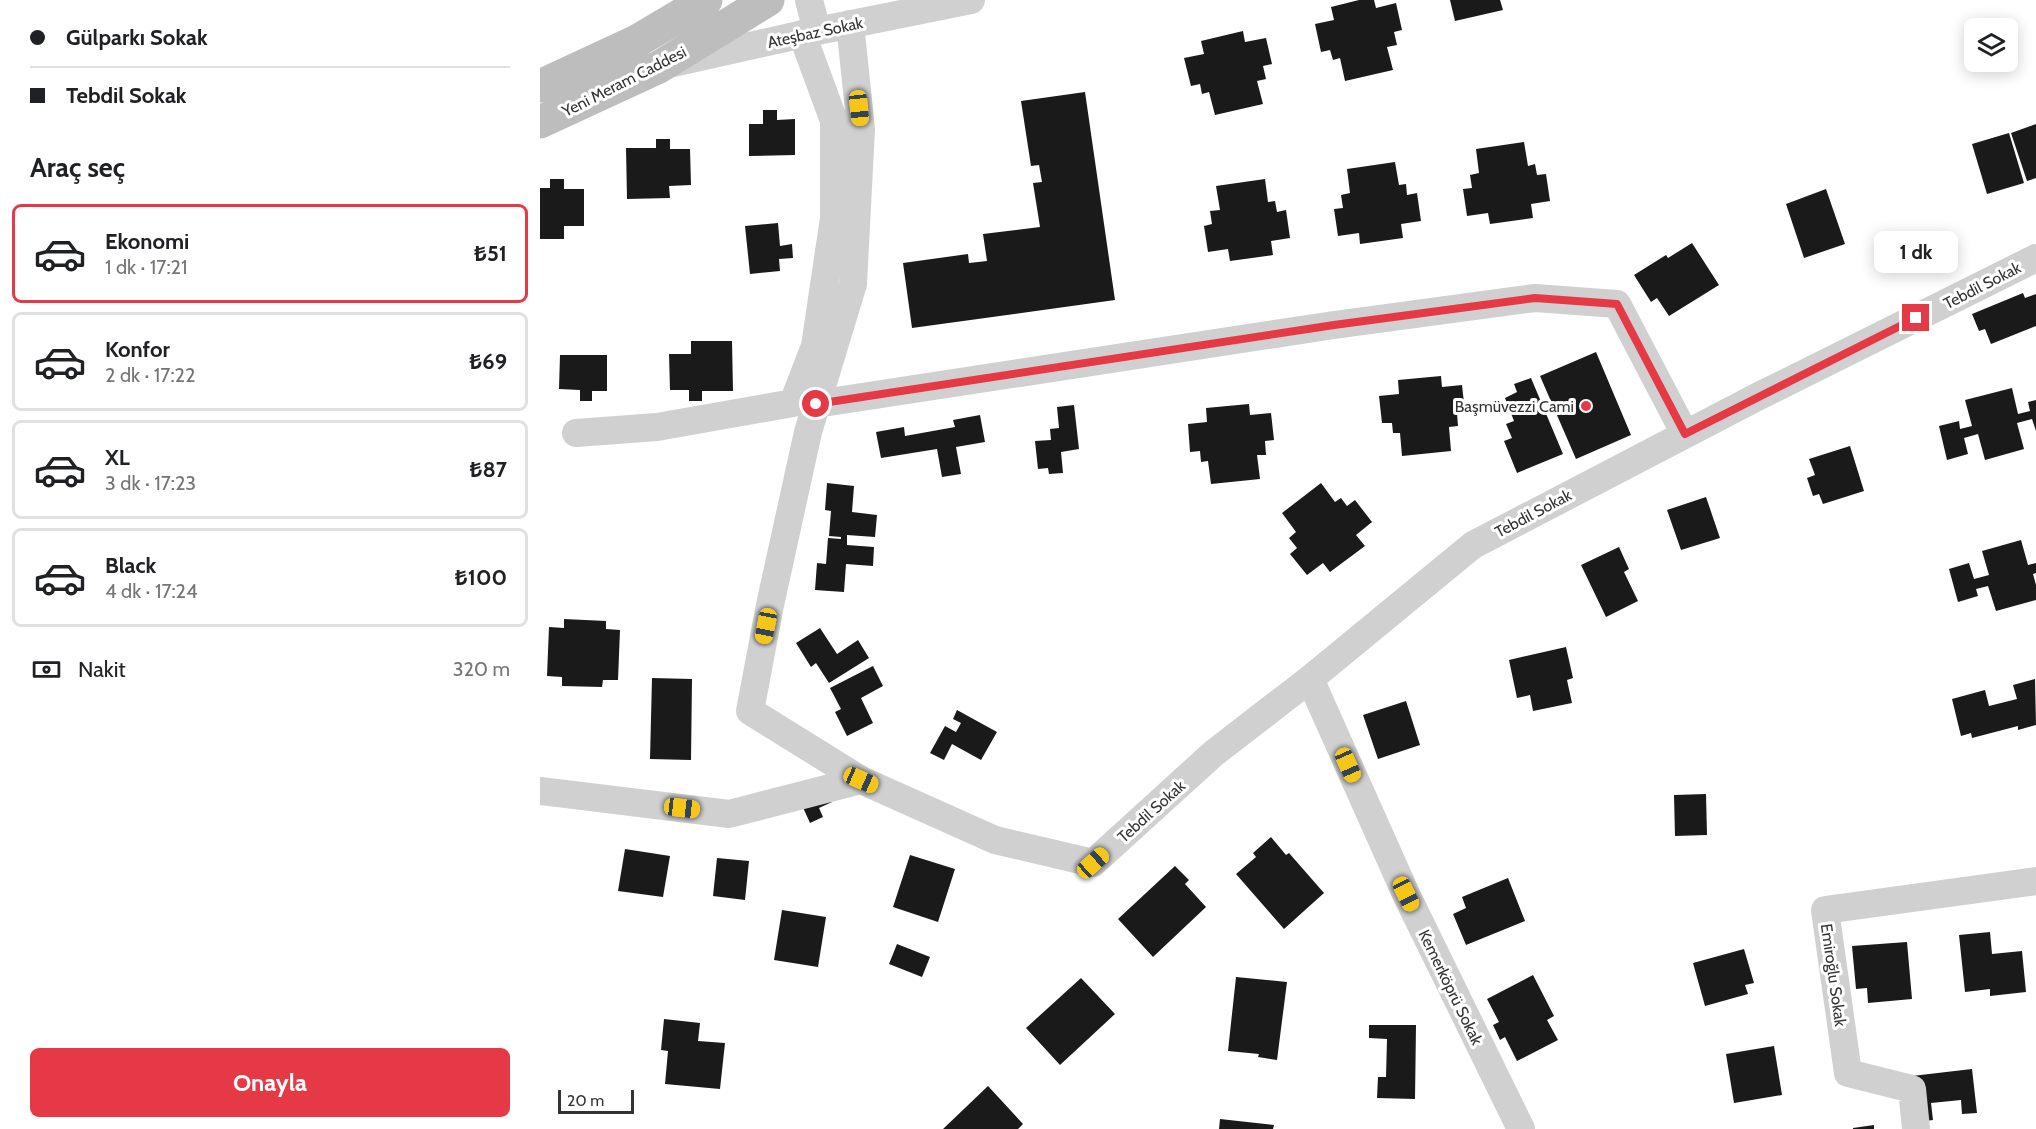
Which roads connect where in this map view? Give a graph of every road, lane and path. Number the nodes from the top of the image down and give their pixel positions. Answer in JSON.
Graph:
{"nodes":[{"id":1,"x":706,"y":0,"type":"edge"},
{"id":2,"x":768,"y":0,"type":"edge"},
{"id":3,"x":809,"y":0,"type":"edge"},
{"id":4,"x":971,"y":0,"type":"edge"},
{"id":5,"x":850,"y":24,"type":"junction"},
{"id":6,"x":809,"y":32,"type":"junction"},
{"id":7,"x":659,"y":66,"type":"junction"},
{"id":8,"x":545,"y":82,"type":"edge"},
{"id":9,"x":540,"y":122,"type":"edge"},
{"id":10,"x":2036,"y":258,"type":"edge"},
{"id":11,"x":816,"y":404,"type":"junction"},
{"id":12,"x":576,"y":433,"type":"dead end"},
{"id":13,"x":1685,"y":434,"type":"junction"},
{"id":14,"x":1310,"y":679,"type":"junction"},
{"id":15,"x":861,"y":780,"type":"junction"},
{"id":16,"x":540,"y":791,"type":"edge"},
{"id":17,"x":2036,"y":881,"type":"edge"},
{"id":18,"x":1521,"y":1129,"type":"edge"},
{"id":19,"x":1916,"y":1129,"type":"edge"}],
"edges":[{"from":1,"to":8,"type":"main road","name":"Yeni Meram Caddesi"},
{"from":2,"to":7,"type":"main road","name":"Yeni Meram Caddesi"},
{"from":3,"to":6,"type":"street"},
{"from":4,"to":5,"type":"street","name":"Ateşbaz Sokak"},
{"from":5,"to":6,"type":"street","name":"Ateşbaz Sokak"},
{"from":5,"to":11,"type":"street"},
{"from":6,"to":7,"type":"street","name":"Ateşbaz Sokak"},
{"from":6,"to":12,"type":"street"},
{"from":7,"to":9,"type":"main road","name":"Yeni Meram Caddesi"},
{"from":10,"to":13,"type":"street","name":"Tebdil Sokak"},
{"from":11,"to":13,"type":"street"},
{"from":11,"to":15,"type":"street"},
{"from":13,"to":14,"type":"street","name":"Tebdil Sokak"},
{"from":14,"to":15,"type":"street","name":"Tebdil Sokak"},
{"from":14,"to":18,"type":"street","name":"Kemerköprü Sokak"},
{"from":15,"to":16,"type":"street"},
{"from":17,"to":19,"type":"street","name":"Emiroğlu Sokak"}]}
